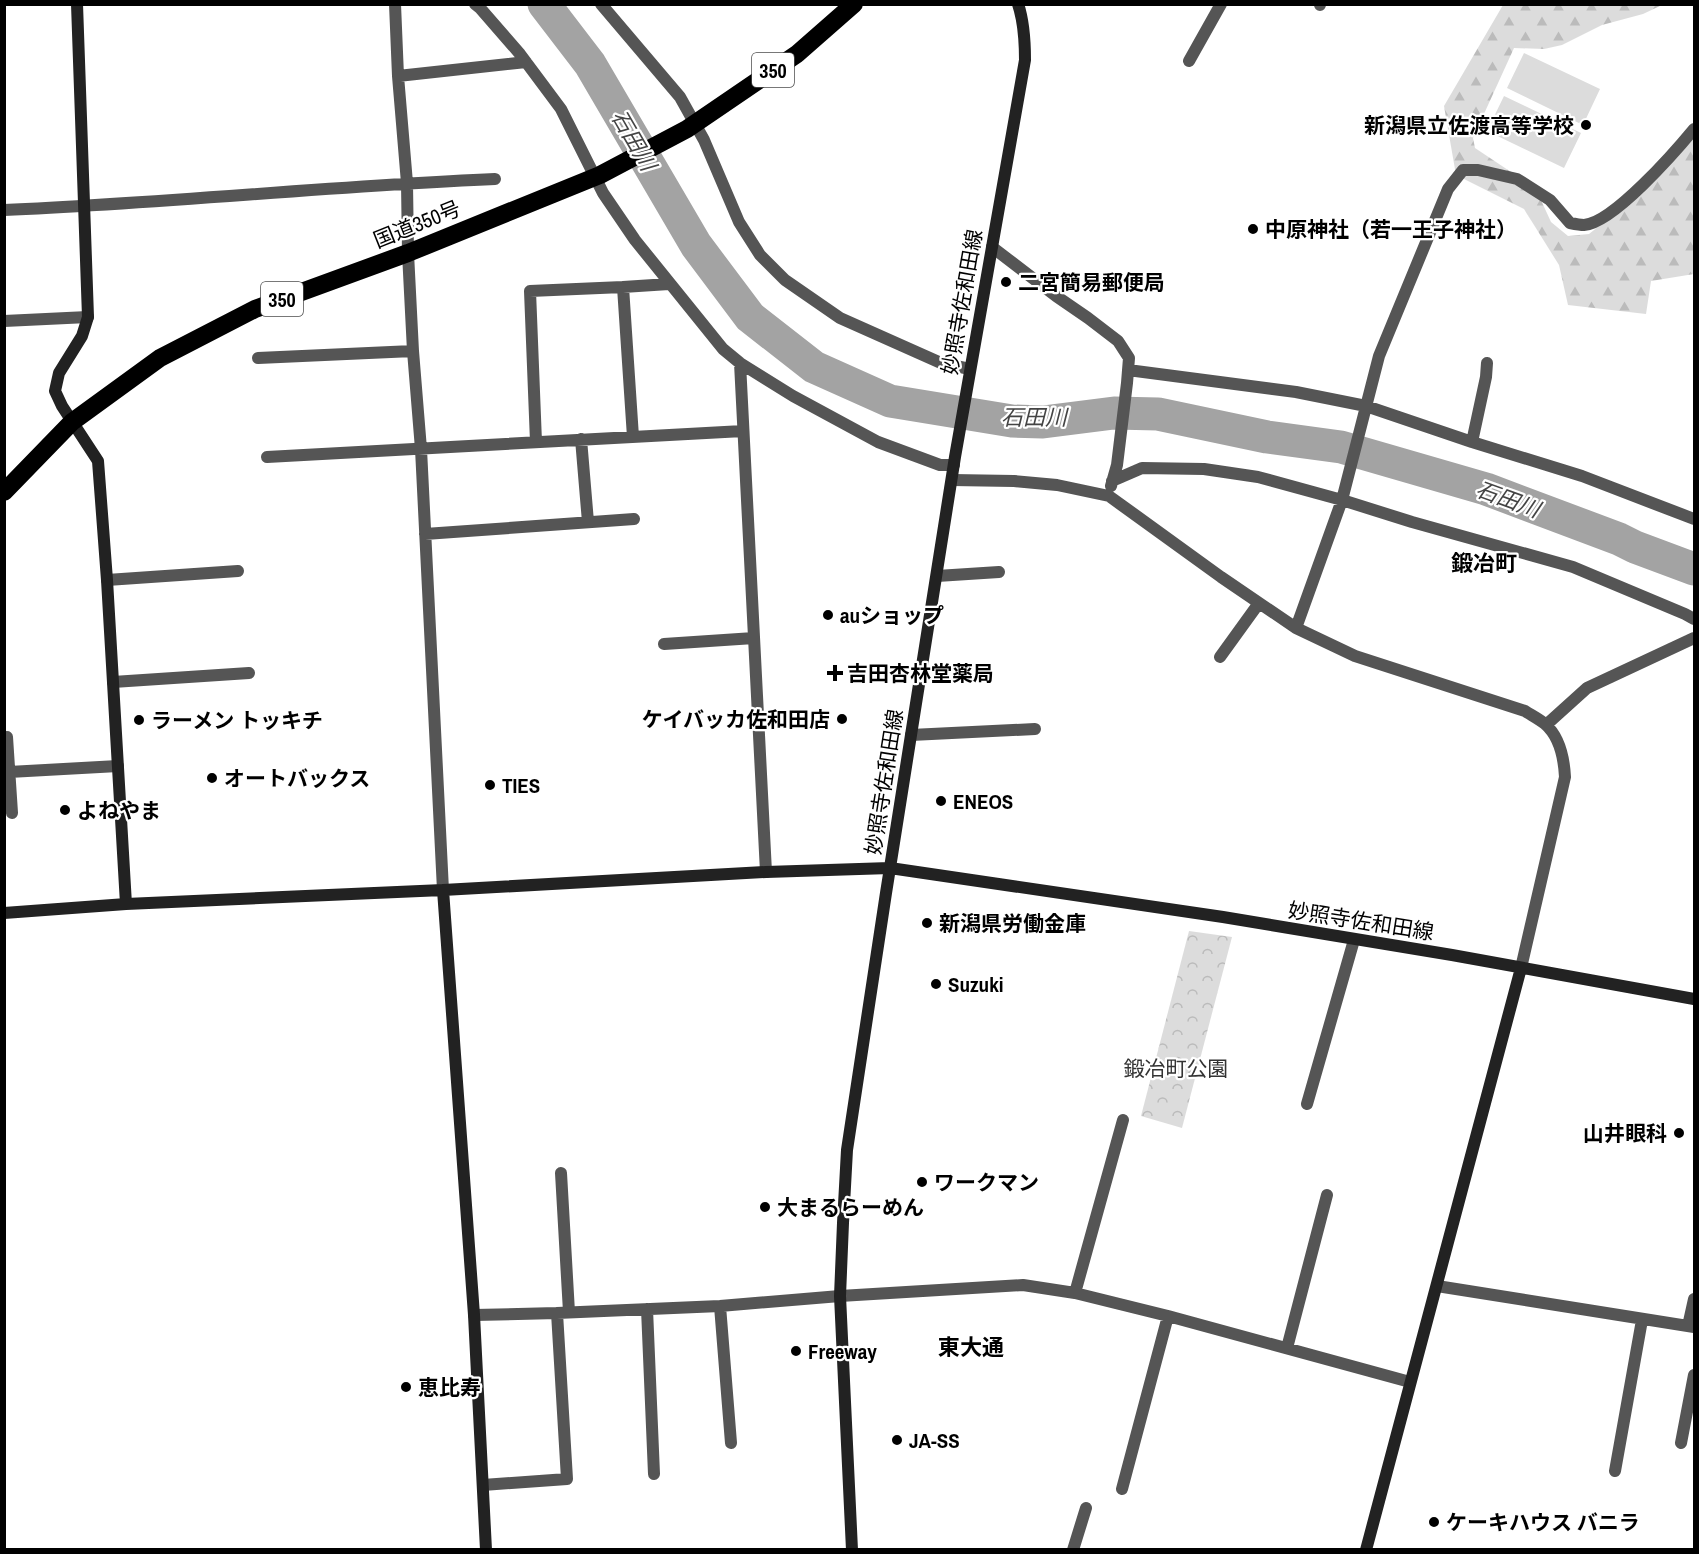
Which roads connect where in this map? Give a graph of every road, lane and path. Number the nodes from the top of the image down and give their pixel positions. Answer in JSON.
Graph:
{"nodes":[{"id":1,"x":77,"y":4,"type":"edge"},
{"id":2,"x":395,"y":4,"type":"edge"},
{"id":3,"x":475,"y":4,"type":"edge"},
{"id":4,"x":601,"y":4,"type":"edge"},
{"id":5,"x":854,"y":4,"type":"edge"},
{"id":6,"x":1221,"y":4,"type":"edge"},
{"id":7,"x":1022,"y":8,"type":"edge"},
{"id":8,"x":1190,"y":61,"type":"dead end"},
{"id":9,"x":526,"y":62,"type":"junction"},
{"id":10,"x":398,"y":75,"type":"junction"},
{"id":11,"x":691,"y":126,"type":"junction"},
{"id":12,"x":1695,"y":129,"type":"edge"},
{"id":13,"x":597,"y":176,"type":"junction"},
{"id":14,"x":495,"y":179,"type":"dead end"},
{"id":15,"x":407,"y":183,"type":"junction"},
{"id":16,"x":84,"y":207,"type":"junction"},
{"id":17,"x":4,"y":210,"type":"edge"},
{"id":18,"x":992,"y":247,"type":"junction"},
{"id":19,"x":408,"y":253,"type":"junction"},
{"id":20,"x":669,"y":284,"type":"junction"},
{"id":21,"x":623,"y":287,"type":"junction"},
{"id":22,"x":88,"y":317,"type":"junction"},
{"id":23,"x":4,"y":321,"type":"edge"},
{"id":24,"x":413,"y":351,"type":"junction"},
{"id":25,"x":258,"y":358,"type":"dead end"},
{"id":26,"x":740,"y":363,"type":"junction"},
{"id":27,"x":1487,"y":363,"type":"dead end"},
{"id":28,"x":1128,"y":370,"type":"junction"},
{"id":29,"x":969,"y":373,"type":"junction"},
{"id":30,"x":1365,"y":412,"type":"junction"},
{"id":31,"x":72,"y":422,"type":"junction"},
{"id":32,"x":743,"y":431,"type":"junction"},
{"id":33,"x":633,"y":436,"type":"junction"},
{"id":34,"x":581,"y":439,"type":"junction"},
{"id":35,"x":536,"y":442,"type":"junction"},
{"id":36,"x":1472,"y":442,"type":"junction"},
{"id":37,"x":421,"y":449,"type":"junction"},
{"id":38,"x":267,"y":457,"type":"dead end"},
{"id":39,"x":955,"y":461,"type":"junction"},
{"id":40,"x":952,"y":480,"type":"junction"},
{"id":41,"x":1113,"y":481,"type":"junction"},
{"id":42,"x":4,"y":492,"type":"edge"},
{"id":43,"x":1109,"y":496,"type":"junction"},
{"id":44,"x":1342,"y":497,"type":"junction"},
{"id":45,"x":634,"y":519,"type":"dead end"},
{"id":46,"x":1695,"y":519,"type":"edge"},
{"id":47,"x":588,"y":522,"type":"junction"},
{"id":48,"x":425,"y":534,"type":"junction"},
{"id":49,"x":238,"y":571,"type":"dead end"},
{"id":50,"x":999,"y":572,"type":"dead end"},
{"id":51,"x":937,"y":576,"type":"junction"},
{"id":52,"x":107,"y":580,"type":"junction"},
{"id":53,"x":1259,"y":603,"type":"junction"},
{"id":54,"x":1695,"y":619,"type":"edge"},
{"id":55,"x":1296,"y":628,"type":"junction"},
{"id":56,"x":754,"y":638,"type":"junction"},
{"id":57,"x":1695,"y":638,"type":"edge"},
{"id":58,"x":664,"y":644,"type":"dead end"},
{"id":59,"x":1220,"y":657,"type":"dead end"},
{"id":60,"x":249,"y":673,"type":"dead end"},
{"id":61,"x":113,"y":682,"type":"junction"},
{"id":62,"x":1546,"y":725,"type":"junction"},
{"id":63,"x":1035,"y":729,"type":"dead end"},
{"id":64,"x":911,"y":735,"type":"junction"},
{"id":65,"x":7,"y":737,"type":"dead end"},
{"id":66,"x":118,"y":766,"type":"junction"},
{"id":67,"x":9,"y":772,"type":"junction"},
{"id":68,"x":12,"y":813,"type":"dead end"},
{"id":69,"x":890,"y":868,"type":"junction"},
{"id":70,"x":766,"y":872,"type":"junction"},
{"id":71,"x":443,"y":890,"type":"junction"},
{"id":72,"x":126,"y":904,"type":"junction"},
{"id":73,"x":4,"y":913,"type":"edge"},
{"id":74,"x":1354,"y":940,"type":"junction"},
{"id":75,"x":1521,"y":968,"type":"junction"},
{"id":76,"x":1695,"y":999,"type":"edge"},
{"id":77,"x":1307,"y":1104,"type":"dead end"},
{"id":78,"x":1123,"y":1120,"type":"dead end"},
{"id":79,"x":561,"y":1173,"type":"dead end"},
{"id":80,"x":1327,"y":1195,"type":"dead end"},
{"id":81,"x":1437,"y":1286,"type":"junction"},
{"id":82,"x":1075,"y":1293,"type":"junction"},
{"id":83,"x":840,"y":1296,"type":"junction"},
{"id":84,"x":1695,"y":1299,"type":"edge"},
{"id":85,"x":720,"y":1306,"type":"junction"},
{"id":86,"x":647,"y":1309,"type":"junction"},
{"id":87,"x":563,"y":1313,"type":"junction"},
{"id":88,"x":474,"y":1315,"type":"junction"},
{"id":89,"x":1168,"y":1316,"type":"junction"},
{"id":90,"x":1642,"y":1320,"type":"junction"},
{"id":91,"x":1691,"y":1327,"type":"edge"},
{"id":92,"x":1287,"y":1348,"type":"junction"},
{"id":93,"x":1695,"y":1375,"type":"edge"},
{"id":94,"x":1410,"y":1382,"type":"junction"},
{"id":95,"x":730,"y":1443,"type":"dead end"},
{"id":96,"x":1681,"y":1443,"type":"dead end"},
{"id":97,"x":1615,"y":1471,"type":"dead end"},
{"id":98,"x":654,"y":1474,"type":"dead end"},
{"id":99,"x":483,"y":1485,"type":"junction"},
{"id":100,"x":1122,"y":1489,"type":"dead end"},
{"id":101,"x":1086,"y":1508,"type":"dead end"},
{"id":102,"x":486,"y":1550,"type":"edge"},
{"id":103,"x":852,"y":1550,"type":"edge"},
{"id":104,"x":1073,"y":1550,"type":"edge"},
{"id":105,"x":1366,"y":1550,"type":"edge"}],
"edges":[{"from":1,"to":16,"type":"street"},
{"from":2,"to":10,"type":"street"},
{"from":3,"to":9,"type":"street"},
{"from":4,"to":11,"type":"street"},
{"from":5,"to":11,"type":"highway","name":"国道350号","number":"350"},
{"from":6,"to":8,"type":"street"},
{"from":7,"to":18,"type":"street","name":"妙照寺佐和田線"},
{"from":9,"to":10,"type":"street"},
{"from":9,"to":13,"type":"street"},
{"from":10,"to":15,"type":"street"},
{"from":11,"to":13,"type":"highway","name":"国道350号","number":"350"},
{"from":11,"to":29,"type":"street"},
{"from":12,"to":30,"type":"street"},
{"from":13,"to":19,"type":"highway","name":"国道350号","number":"350"},
{"from":13,"to":20,"type":"street"},
{"from":14,"to":15,"type":"street"},
{"from":15,"to":16,"type":"street"},
{"from":15,"to":19,"type":"street"},
{"from":16,"to":17,"type":"street"},
{"from":16,"to":22,"type":"street"},
{"from":18,"to":28,"type":"street"},
{"from":18,"to":29,"type":"street","name":"妙照寺佐和田線"},
{"from":19,"to":24,"type":"street"},
{"from":19,"to":31,"type":"highway","name":"国道350号","number":"350"},
{"from":20,"to":21,"type":"street"},
{"from":20,"to":26,"type":"street"},
{"from":21,"to":33,"type":"street"},
{"from":21,"to":35,"type":"street"},
{"from":22,"to":23,"type":"street"},
{"from":22,"to":31,"type":"street"},
{"from":24,"to":25,"type":"street"},
{"from":24,"to":37,"type":"street"},
{"from":26,"to":32,"type":"street"},
{"from":26,"to":39,"type":"street"},
{"from":27,"to":36,"type":"street"},
{"from":28,"to":30,"type":"street"},
{"from":28,"to":41,"type":"street"},
{"from":29,"to":39,"type":"street","name":"妙照寺佐和田線"},
{"from":30,"to":36,"type":"street"},
{"from":30,"to":44,"type":"street"},
{"from":31,"to":42,"type":"highway","name":"国道350号","number":"350"},
{"from":31,"to":52,"type":"street"},
{"from":32,"to":33,"type":"street"},
{"from":32,"to":56,"type":"street"},
{"from":33,"to":34,"type":"street"},
{"from":34,"to":35,"type":"street"},
{"from":34,"to":47,"type":"street"},
{"from":35,"to":37,"type":"street"},
{"from":36,"to":46,"type":"street"},
{"from":37,"to":38,"type":"street"},
{"from":37,"to":48,"type":"street"},
{"from":39,"to":40,"type":"street","name":"妙照寺佐和田線"},
{"from":40,"to":43,"type":"street"},
{"from":40,"to":51,"type":"street","name":"妙照寺佐和田線"},
{"from":41,"to":43,"type":"street"},
{"from":41,"to":44,"type":"street"},
{"from":43,"to":53,"type":"street"},
{"from":44,"to":54,"type":"street"},
{"from":44,"to":55,"type":"street"},
{"from":45,"to":47,"type":"street"},
{"from":47,"to":48,"type":"street"},
{"from":48,"to":71,"type":"street"},
{"from":49,"to":52,"type":"street"},
{"from":50,"to":51,"type":"street"},
{"from":51,"to":64,"type":"street","name":"妙照寺佐和田線"},
{"from":52,"to":61,"type":"street"},
{"from":53,"to":55,"type":"street"},
{"from":53,"to":59,"type":"street"},
{"from":55,"to":62,"type":"street"},
{"from":56,"to":58,"type":"street"},
{"from":56,"to":70,"type":"street"},
{"from":57,"to":62,"type":"street"},
{"from":60,"to":61,"type":"street"},
{"from":61,"to":66,"type":"street"},
{"from":62,"to":75,"type":"street"},
{"from":63,"to":64,"type":"street"},
{"from":64,"to":69,"type":"street","name":"妙照寺佐和田線"},
{"from":65,"to":67,"type":"street"},
{"from":66,"to":67,"type":"street"},
{"from":66,"to":72,"type":"street"},
{"from":67,"to":68,"type":"street"},
{"from":69,"to":70,"type":"street"},
{"from":69,"to":74,"type":"street","name":"妙照寺佐和田線"},
{"from":69,"to":83,"type":"street"},
{"from":70,"to":71,"type":"street"},
{"from":71,"to":72,"type":"street"},
{"from":71,"to":88,"type":"street"},
{"from":72,"to":73,"type":"street"},
{"from":74,"to":75,"type":"street","name":"妙照寺佐和田線"},
{"from":74,"to":77,"type":"street"},
{"from":75,"to":76,"type":"street","name":"妙照寺佐和田線"},
{"from":75,"to":81,"type":"street"},
{"from":78,"to":82,"type":"street"},
{"from":79,"to":87,"type":"street"},
{"from":80,"to":92,"type":"street"},
{"from":81,"to":90,"type":"street"},
{"from":81,"to":94,"type":"street"},
{"from":82,"to":83,"type":"street"},
{"from":82,"to":89,"type":"street"},
{"from":83,"to":85,"type":"street"},
{"from":83,"to":103,"type":"street"},
{"from":84,"to":91,"type":"street"},
{"from":85,"to":86,"type":"street"},
{"from":85,"to":95,"type":"street"},
{"from":86,"to":87,"type":"street"},
{"from":86,"to":98,"type":"street"},
{"from":87,"to":88,"type":"street"},
{"from":87,"to":99,"type":"street"},
{"from":88,"to":99,"type":"street"},
{"from":89,"to":92,"type":"street"},
{"from":89,"to":100,"type":"street"},
{"from":90,"to":91,"type":"street"},
{"from":90,"to":97,"type":"street"},
{"from":92,"to":94,"type":"street"},
{"from":93,"to":96,"type":"street"},
{"from":94,"to":105,"type":"street"},
{"from":99,"to":102,"type":"street"},
{"from":101,"to":104,"type":"street"}]}
